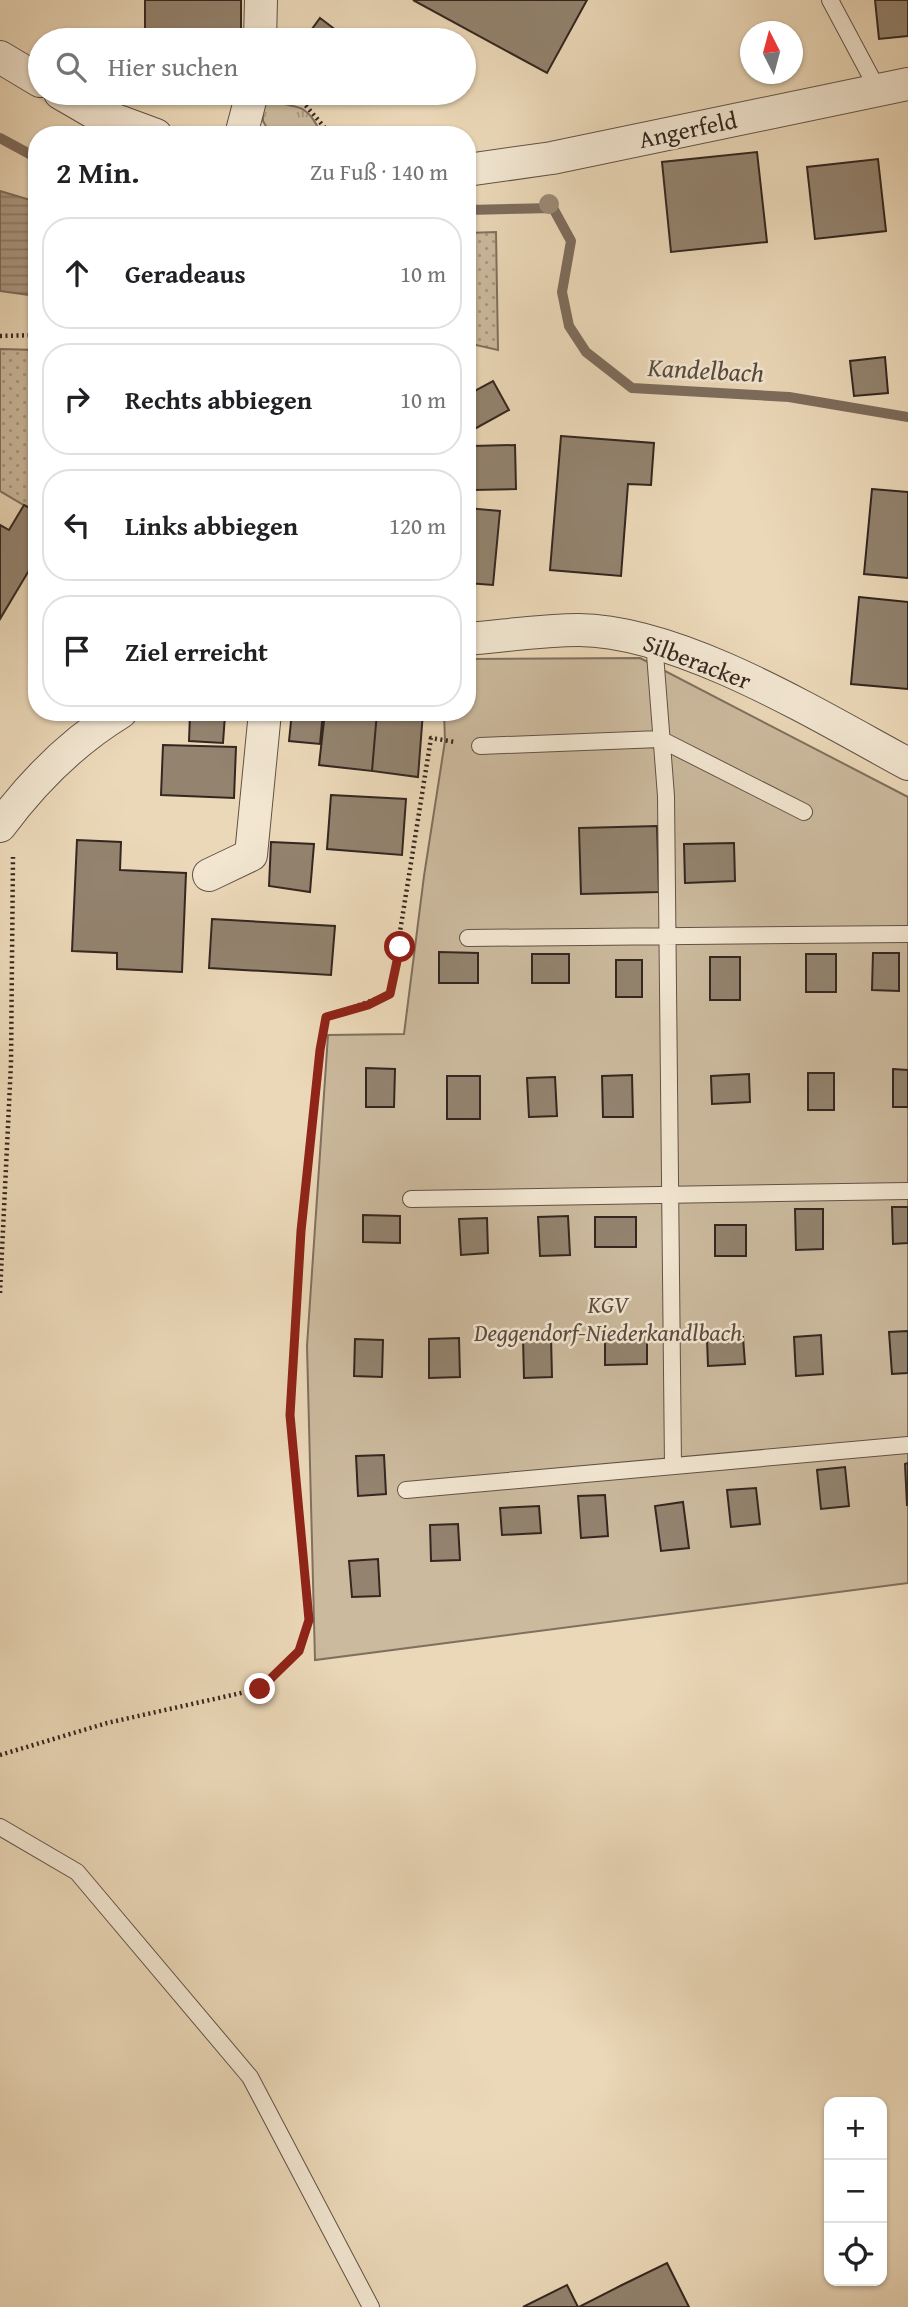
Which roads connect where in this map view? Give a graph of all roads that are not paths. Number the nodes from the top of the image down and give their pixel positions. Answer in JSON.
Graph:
{"nodes":[{"id":1,"x":261,"y":0,"type":"edge"},
{"id":2,"x":830,"y":0,"type":"edge"},
{"id":3,"x":260,"y":28,"type":"edge"},
{"id":4,"x":0,"y":57,"type":"edge"},
{"id":5,"x":28,"y":74,"type":"edge"},
{"id":6,"x":893,"y":87,"type":"edge"},
{"id":7,"x":81,"y":105,"type":"edge"},
{"id":8,"x":249,"y":105,"type":"edge"},
{"id":9,"x":132,"y":126,"type":"edge"},
{"id":10,"x":243,"y":126,"type":"edge"},
{"id":11,"x":476,"y":169,"type":"edge"},
{"id":12,"x":476,"y":638,"type":"edge"},
{"id":13,"x":654,"y":641,"type":"junction"},
{"id":14,"x":106,"y":721,"type":"edge"},
{"id":15,"x":264,"y":721,"type":"edge"},
{"id":16,"x":660,"y":739,"type":"junction"},
{"id":17,"x":480,"y":746,"type":"road end"},
{"id":18,"x":908,"y":765,"type":"edge"},
{"id":19,"x":803,"y":812,"type":"dead end"},
{"id":20,"x":5,"y":839,"type":"edge"},
{"id":21,"x":208,"y":875,"type":"dead end"},
{"id":22,"x":908,"y":934,"type":"edge"},
{"id":23,"x":666,"y":936,"type":"junction"},
{"id":24,"x":468,"y":938,"type":"dead end"},
{"id":25,"x":908,"y":1191,"type":"edge"},
{"id":26,"x":668,"y":1195,"type":"junction"},
{"id":27,"x":411,"y":1199,"type":"dead end"},
{"id":28,"x":908,"y":1446,"type":"edge"},
{"id":29,"x":673,"y":1466,"type":"junction"},
{"id":30,"x":406,"y":1490,"type":"dead end"},
{"id":31,"x":0,"y":1827,"type":"edge"},
{"id":32,"x":371,"y":2307,"type":"edge"}],
"edges":[{"from":1,"to":3,"type":"street"},
{"from":2,"to":6,"type":"lane"},
{"from":4,"to":5,"type":"street"},
{"from":6,"to":11,"type":"street","name":"Angerfeld"},
{"from":7,"to":9,"type":"street"},
{"from":8,"to":10,"type":"street"},
{"from":12,"to":13,"type":"street","name":"Silberacker"},
{"from":13,"to":16,"type":"lane"},
{"from":13,"to":18,"type":"street","name":"Silberacker"},
{"from":14,"to":20,"type":"street"},
{"from":15,"to":21,"type":"street"},
{"from":16,"to":17,"type":"lane"},
{"from":16,"to":19,"type":"lane"},
{"from":16,"to":23,"type":"lane"},
{"from":22,"to":23,"type":"lane"},
{"from":23,"to":24,"type":"lane"},
{"from":23,"to":26,"type":"lane"},
{"from":25,"to":26,"type":"lane"},
{"from":26,"to":27,"type":"lane"},
{"from":26,"to":29,"type":"lane"},
{"from":28,"to":29,"type":"lane"},
{"from":29,"to":30,"type":"lane"},
{"from":31,"to":32,"type":"lane"}]}
